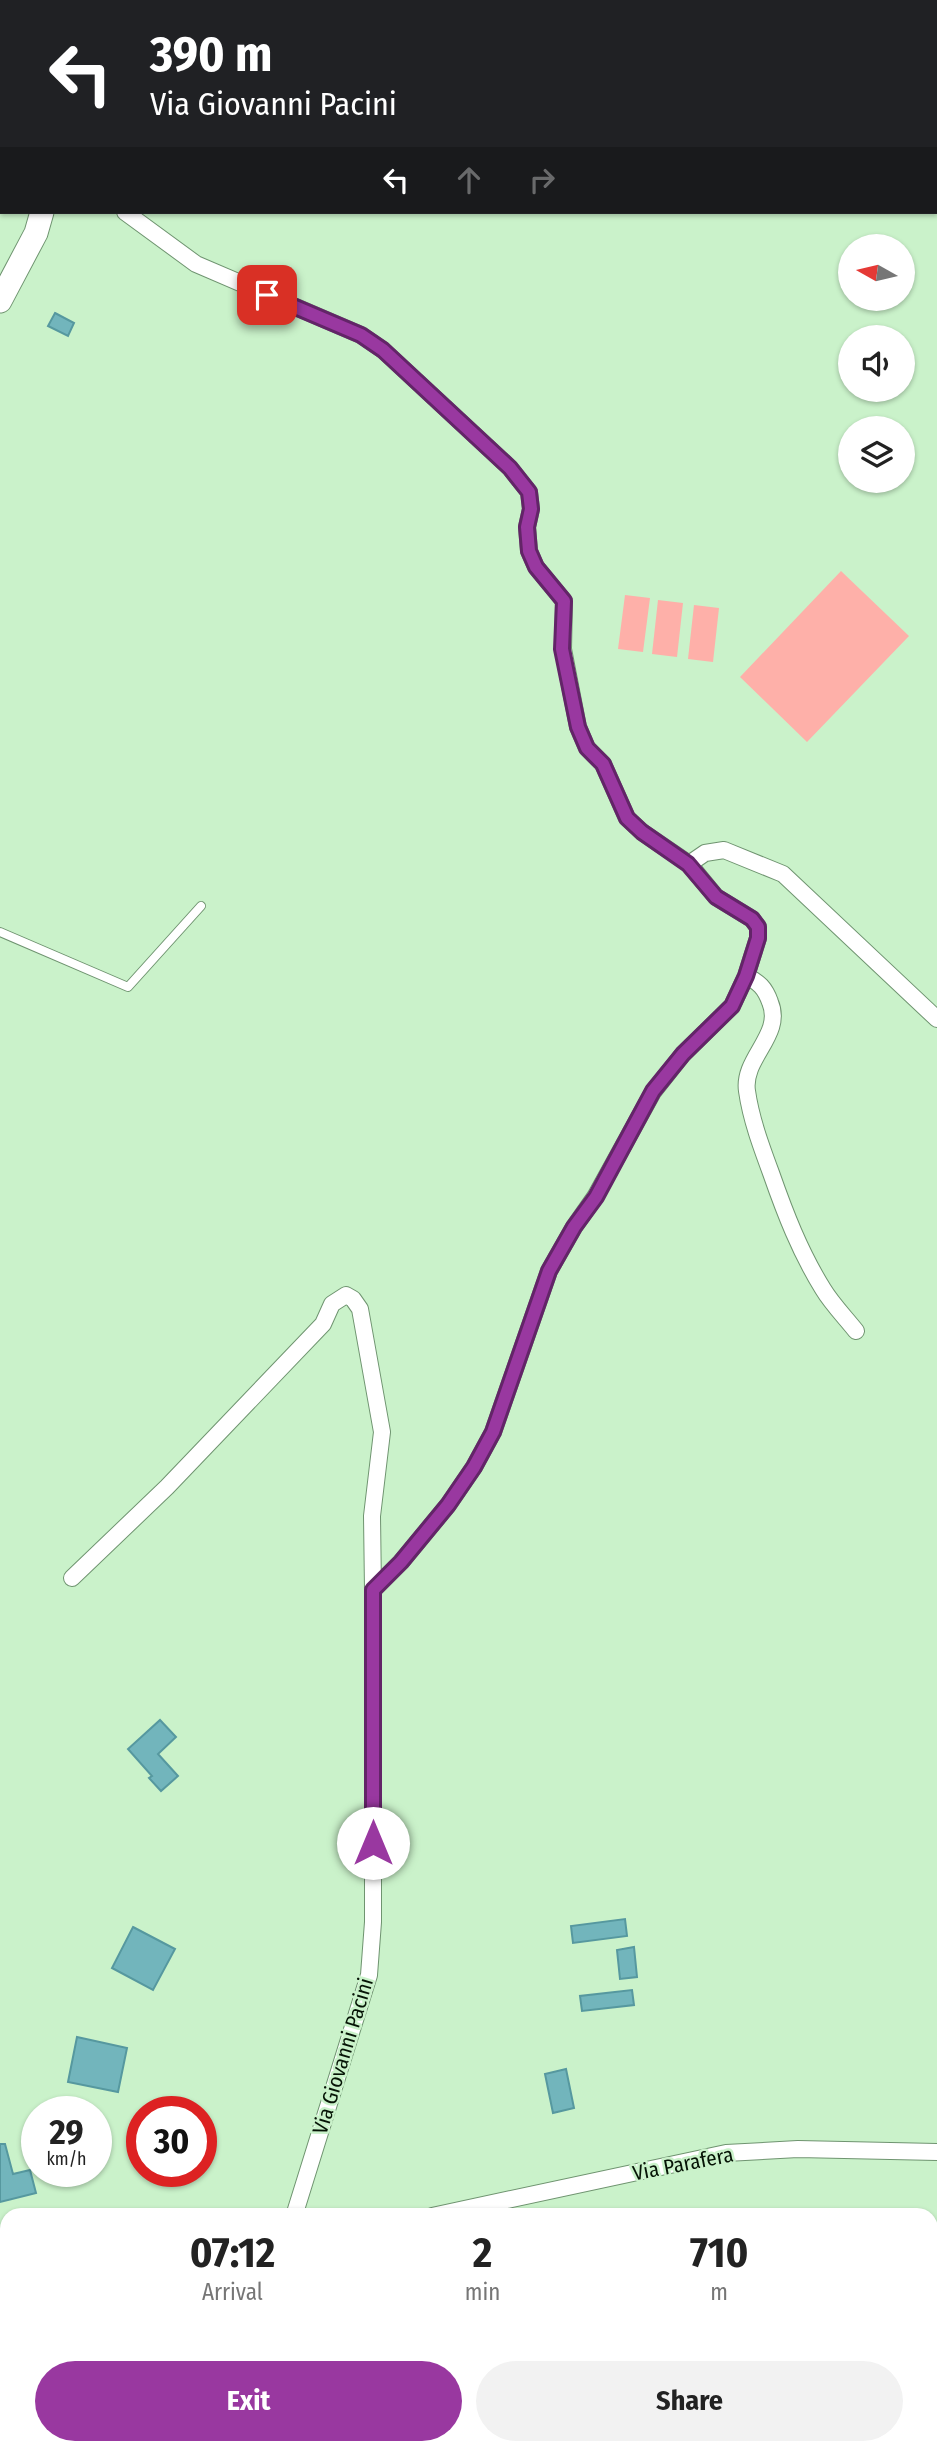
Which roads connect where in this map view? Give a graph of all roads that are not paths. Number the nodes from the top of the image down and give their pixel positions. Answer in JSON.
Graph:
{"nodes":[{"id":1,"x":41,"y":214,"type":"edge"},
{"id":2,"x":128,"y":214,"type":"edge"},
{"id":3,"x":0,"y":301,"type":"edge"},
{"id":4,"x":688,"y":864,"type":"junction"},
{"id":5,"x":201,"y":906,"type":"dead end"},
{"id":6,"x":0,"y":932,"type":"edge"},
{"id":7,"x":746,"y":976,"type":"junction"},
{"id":8,"x":937,"y":1019,"type":"edge"},
{"id":9,"x":856,"y":1331,"type":"dead end"},
{"id":10,"x":72,"y":1578,"type":"dead end"},
{"id":11,"x":373,"y":1590,"type":"junction"},
{"id":12,"x":937,"y":2152,"type":"edge"},
{"id":13,"x":296,"y":2208,"type":"edge"},
{"id":14,"x":469,"y":2208,"type":"edge"}],
"edges":[{"from":1,"to":3,"type":"main road"},
{"from":2,"to":4,"type":"street"},
{"from":4,"to":7,"type":"street"},
{"from":4,"to":8,"type":"street"},
{"from":5,"to":6,"type":"lane"},
{"from":7,"to":9,"type":"street"},
{"from":7,"to":11,"type":"street"},
{"from":10,"to":11,"type":"street","name":"Via Giovanni Pacini"},
{"from":11,"to":13,"type":"street","name":"Via Giovanni Pacini"},
{"from":12,"to":14,"type":"street","name":"Via Parafera"}]}
